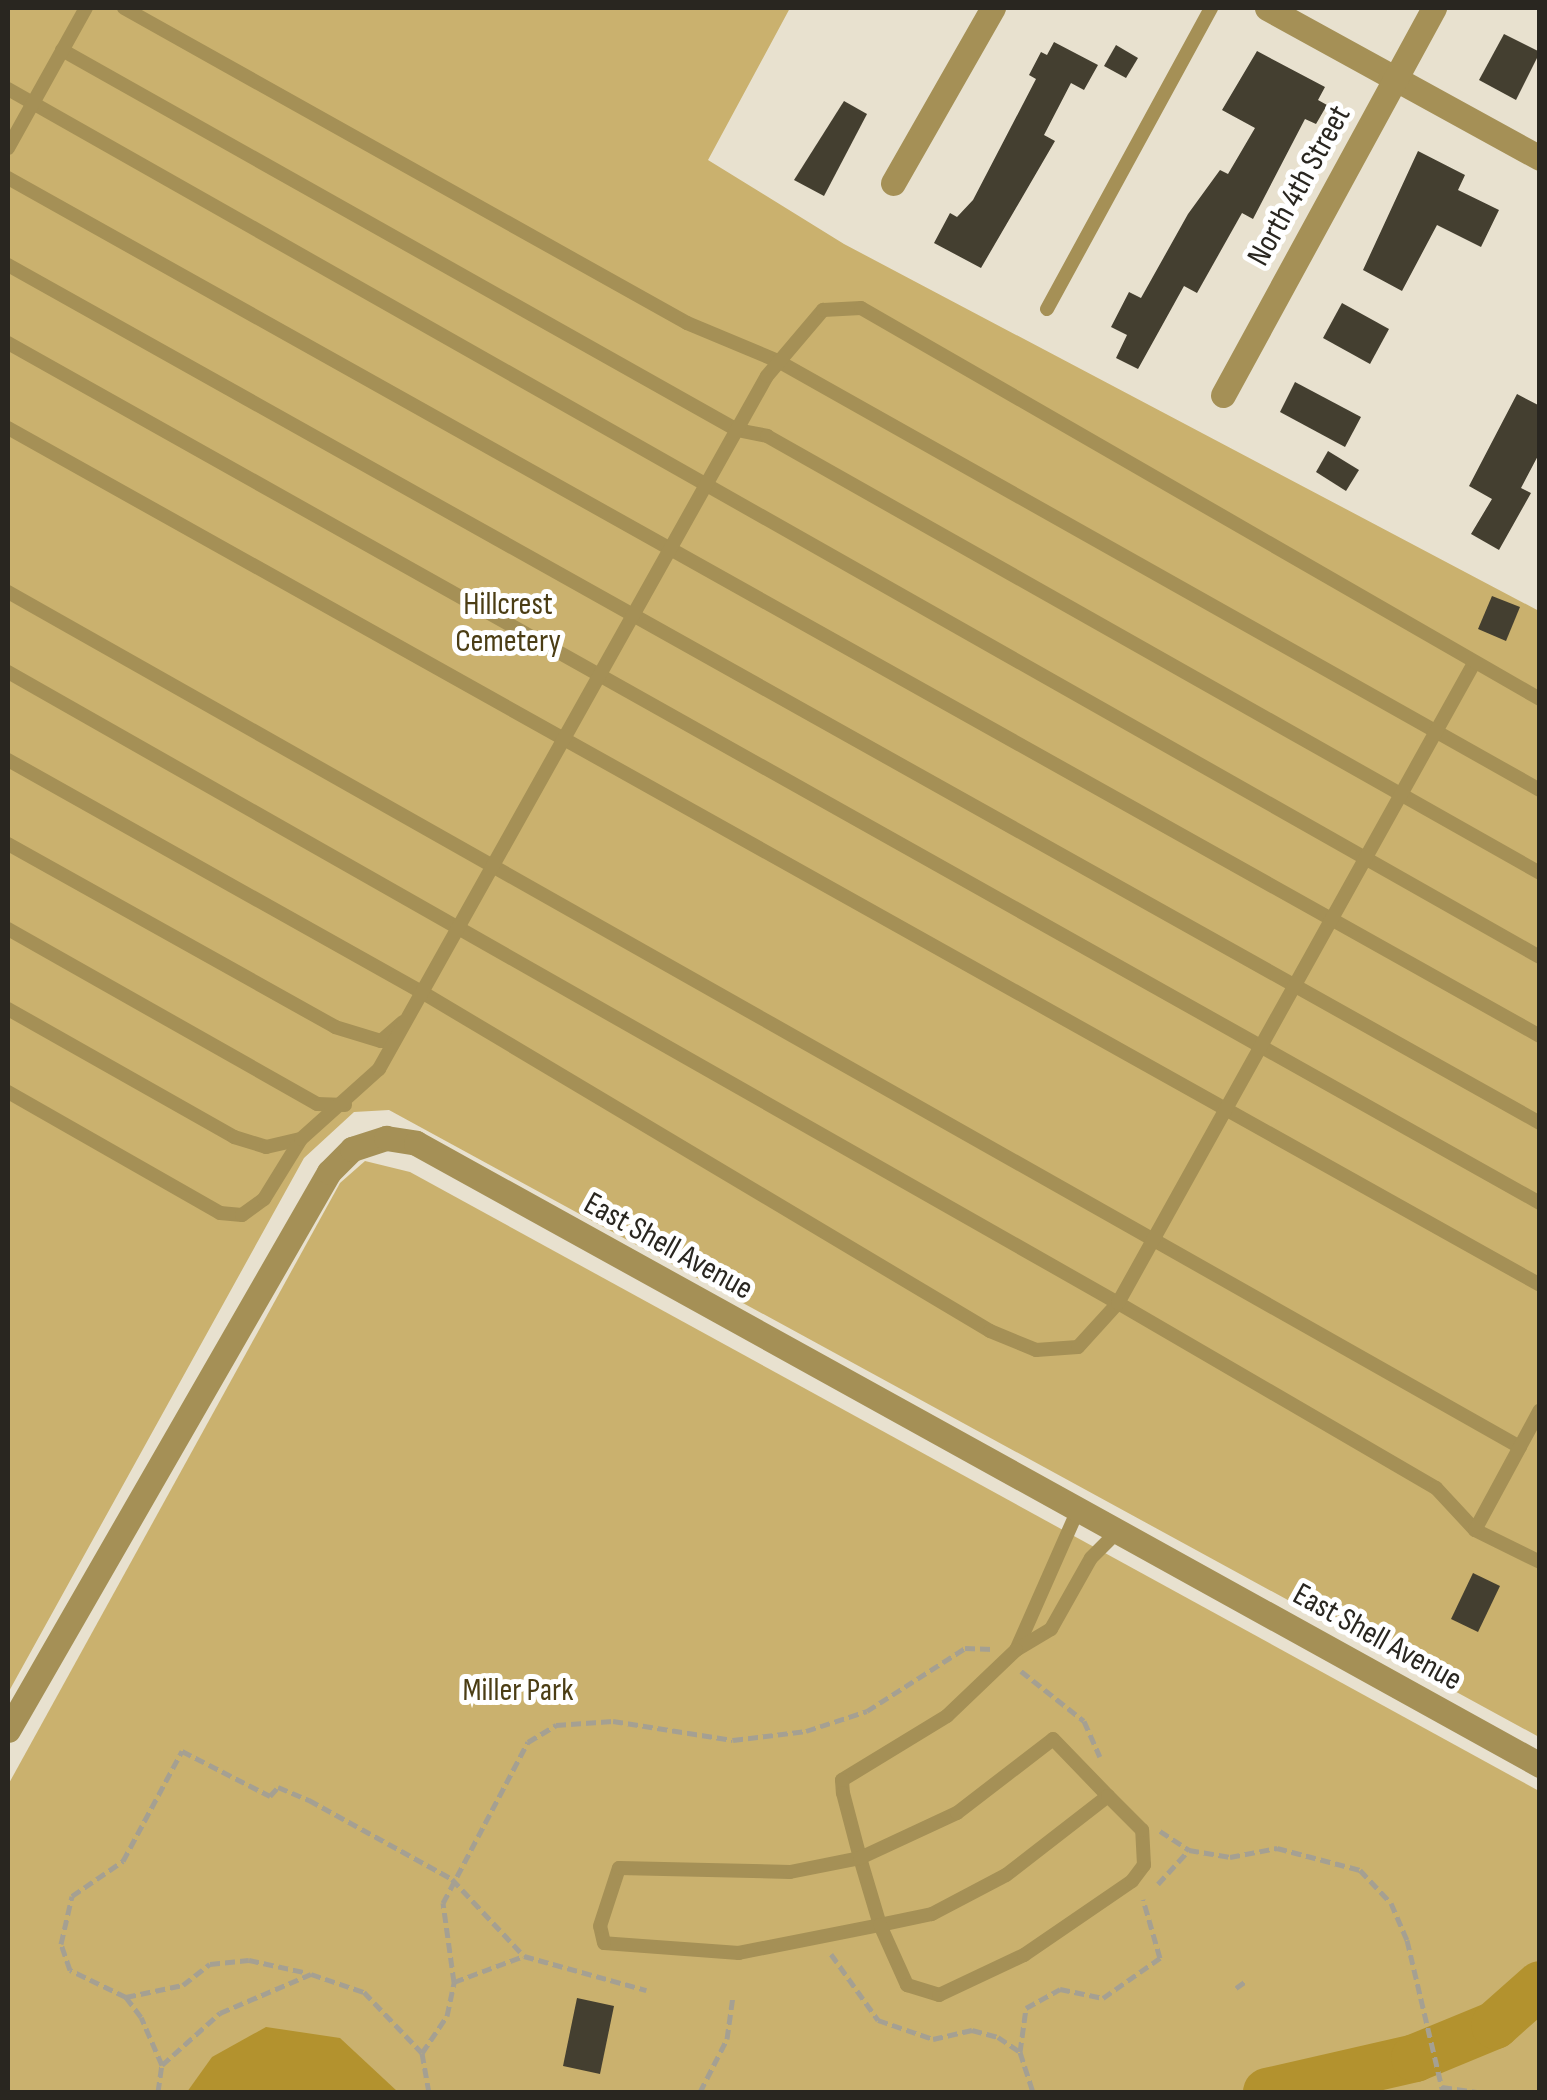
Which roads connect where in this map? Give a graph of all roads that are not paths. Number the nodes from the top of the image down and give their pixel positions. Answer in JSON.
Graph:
{"nodes":[{"id":1,"x":86,"y":8,"type":"edge"},
{"id":2,"x":124,"y":8,"type":"edge"},
{"id":3,"x":993,"y":8,"type":"edge"},
{"id":4,"x":1212,"y":8,"type":"edge"},
{"id":5,"x":1267,"y":8,"type":"edge"},
{"id":6,"x":1434,"y":8,"type":"edge"},
{"id":7,"x":62,"y":50,"type":"junction"},
{"id":8,"x":1396,"y":79,"type":"junction"},
{"id":9,"x":8,"y":89,"type":"edge"},
{"id":10,"x":32,"y":103,"type":"junction"},
{"id":11,"x":8,"y":148,"type":"edge"},
{"id":12,"x":1540,"y":158,"type":"edge"},
{"id":13,"x":8,"y":178,"type":"edge"},
{"id":14,"x":893,"y":183,"type":"dead end"},
{"id":15,"x":8,"y":265,"type":"edge"},
{"id":16,"x":1047,"y":309,"type":"dead end"},
{"id":17,"x":8,"y":343,"type":"edge"},
{"id":18,"x":778,"y":361,"type":"junction"},
{"id":19,"x":1223,"y":395,"type":"dead end"},
{"id":20,"x":8,"y":428,"type":"edge"},
{"id":21,"x":737,"y":430,"type":"junction"},
{"id":22,"x":706,"y":484,"type":"junction"},
{"id":23,"x":670,"y":549,"type":"junction"},
{"id":24,"x":8,"y":592,"type":"edge"},
{"id":25,"x":632,"y":615,"type":"junction"},
{"id":26,"x":1472,"y":664,"type":"junction"},
{"id":27,"x":8,"y":672,"type":"edge"},
{"id":28,"x":599,"y":674,"type":"junction"},
{"id":29,"x":1540,"y":699,"type":"edge"},
{"id":30,"x":1434,"y":732,"type":"junction"},
{"id":31,"x":563,"y":738,"type":"junction"},
{"id":32,"x":8,"y":760,"type":"edge"},
{"id":33,"x":1540,"y":790,"type":"edge"},
{"id":34,"x":1399,"y":795,"type":"junction"},
{"id":35,"x":8,"y":844,"type":"edge"},
{"id":36,"x":1364,"y":858,"type":"junction"},
{"id":37,"x":494,"y":868,"type":"junction"},
{"id":38,"x":1540,"y":873,"type":"edge"},
{"id":39,"x":1330,"y":918,"type":"junction"},
{"id":40,"x":462,"y":927,"type":"junction"},
{"id":41,"x":8,"y":929,"type":"edge"},
{"id":42,"x":1540,"y":957,"type":"edge"},
{"id":43,"x":1292,"y":985,"type":"junction"},
{"id":44,"x":425,"y":994,"type":"junction"},
{"id":45,"x":8,"y":1009,"type":"edge"},
{"id":46,"x":412,"y":1016,"type":"junction"},
{"id":47,"x":1540,"y":1036,"type":"edge"},
{"id":48,"x":1258,"y":1045,"type":"junction"},
{"id":49,"x":8,"y":1092,"type":"edge"},
{"id":50,"x":346,"y":1105,"type":"junction"},
{"id":51,"x":1222,"y":1108,"type":"junction"},
{"id":52,"x":1540,"y":1123,"type":"edge"},
{"id":53,"x":300,"y":1139,"type":"junction"},
{"id":54,"x":1540,"y":1202,"type":"edge"},
{"id":55,"x":1154,"y":1237,"type":"junction"},
{"id":56,"x":1540,"y":1285,"type":"edge"},
{"id":57,"x":1118,"y":1303,"type":"junction"},
{"id":58,"x":1540,"y":1410,"type":"edge"},
{"id":59,"x":1520,"y":1446,"type":"junction"},
{"id":60,"x":1077,"y":1512,"type":"junction"},
{"id":61,"x":1475,"y":1530,"type":"junction"},
{"id":62,"x":1116,"y":1533,"type":"junction"},
{"id":63,"x":1540,"y":1562,"type":"edge"},
{"id":64,"x":1012,"y":1654,"type":"junction"},
{"id":65,"x":8,"y":1730,"type":"edge"},
{"id":66,"x":1540,"y":1765,"type":"edge"},
{"id":67,"x":1108,"y":1796,"type":"junction"},
{"id":68,"x":860,"y":1858,"type":"junction"},
{"id":69,"x":880,"y":1926,"type":"junction"}],
"edges":[{"from":1,"to":7,"type":"lane"},
{"from":2,"to":18,"type":"lane"},
{"from":3,"to":14,"type":"street"},
{"from":4,"to":16,"type":"lane"},
{"from":5,"to":8,"type":"street"},
{"from":6,"to":8,"type":"street","name":"North 4th Street"},
{"from":7,"to":10,"type":"lane"},
{"from":7,"to":21,"type":"lane"},
{"from":8,"to":12,"type":"street"},
{"from":8,"to":19,"type":"street","name":"North 4th Street"},
{"from":9,"to":10,"type":"lane"},
{"from":10,"to":11,"type":"lane"},
{"from":10,"to":22,"type":"lane"},
{"from":13,"to":23,"type":"lane"},
{"from":15,"to":25,"type":"lane"},
{"from":17,"to":28,"type":"lane"},
{"from":18,"to":21,"type":"lane"},
{"from":18,"to":26,"type":"lane"},
{"from":18,"to":30,"type":"lane"},
{"from":20,"to":31,"type":"lane"},
{"from":21,"to":22,"type":"lane"},
{"from":21,"to":34,"type":"lane"},
{"from":22,"to":23,"type":"lane"},
{"from":22,"to":36,"type":"lane"},
{"from":23,"to":25,"type":"lane"},
{"from":23,"to":39,"type":"lane"},
{"from":24,"to":37,"type":"lane"},
{"from":25,"to":28,"type":"lane"},
{"from":25,"to":43,"type":"lane"},
{"from":26,"to":29,"type":"lane"},
{"from":26,"to":30,"type":"lane"},
{"from":27,"to":40,"type":"lane"},
{"from":28,"to":31,"type":"lane"},
{"from":28,"to":48,"type":"lane"},
{"from":30,"to":33,"type":"lane"},
{"from":30,"to":34,"type":"lane"},
{"from":31,"to":37,"type":"lane"},
{"from":31,"to":51,"type":"lane"},
{"from":32,"to":44,"type":"lane"},
{"from":34,"to":36,"type":"lane"},
{"from":34,"to":38,"type":"lane"},
{"from":35,"to":46,"type":"lane"},
{"from":36,"to":39,"type":"lane"},
{"from":36,"to":42,"type":"lane"},
{"from":37,"to":40,"type":"lane"},
{"from":37,"to":55,"type":"lane"},
{"from":39,"to":43,"type":"lane"},
{"from":39,"to":47,"type":"lane"},
{"from":40,"to":44,"type":"lane"},
{"from":40,"to":57,"type":"lane"},
{"from":41,"to":50,"type":"lane"},
{"from":43,"to":48,"type":"lane"},
{"from":43,"to":52,"type":"lane"},
{"from":44,"to":46,"type":"lane"},
{"from":44,"to":57,"type":"lane"},
{"from":45,"to":53,"type":"lane"},
{"from":46,"to":50,"type":"lane"},
{"from":48,"to":51,"type":"lane"},
{"from":48,"to":54,"type":"lane"},
{"from":49,"to":53,"type":"lane"},
{"from":50,"to":53,"type":"lane"},
{"from":51,"to":55,"type":"lane"},
{"from":51,"to":56,"type":"lane"},
{"from":55,"to":57,"type":"lane"},
{"from":55,"to":59,"type":"lane"},
{"from":57,"to":61,"type":"lane"},
{"from":58,"to":59,"type":"lane"},
{"from":59,"to":61,"type":"lane"},
{"from":60,"to":62,"type":"street","name":"East Shell Avenue"},
{"from":60,"to":64,"type":"lane"},
{"from":60,"to":65,"type":"street","name":"East Shell Avenue"},
{"from":61,"to":63,"type":"lane"},
{"from":62,"to":64,"type":"lane"},
{"from":62,"to":66,"type":"street","name":"East Shell Avenue"},
{"from":64,"to":68,"type":"lane"},
{"from":67,"to":68,"type":"lane"},
{"from":67,"to":69,"type":"lane"},
{"from":67,"to":69,"type":"lane"},
{"from":68,"to":69,"type":"lane"},
{"from":68,"to":69,"type":"lane"}]}
